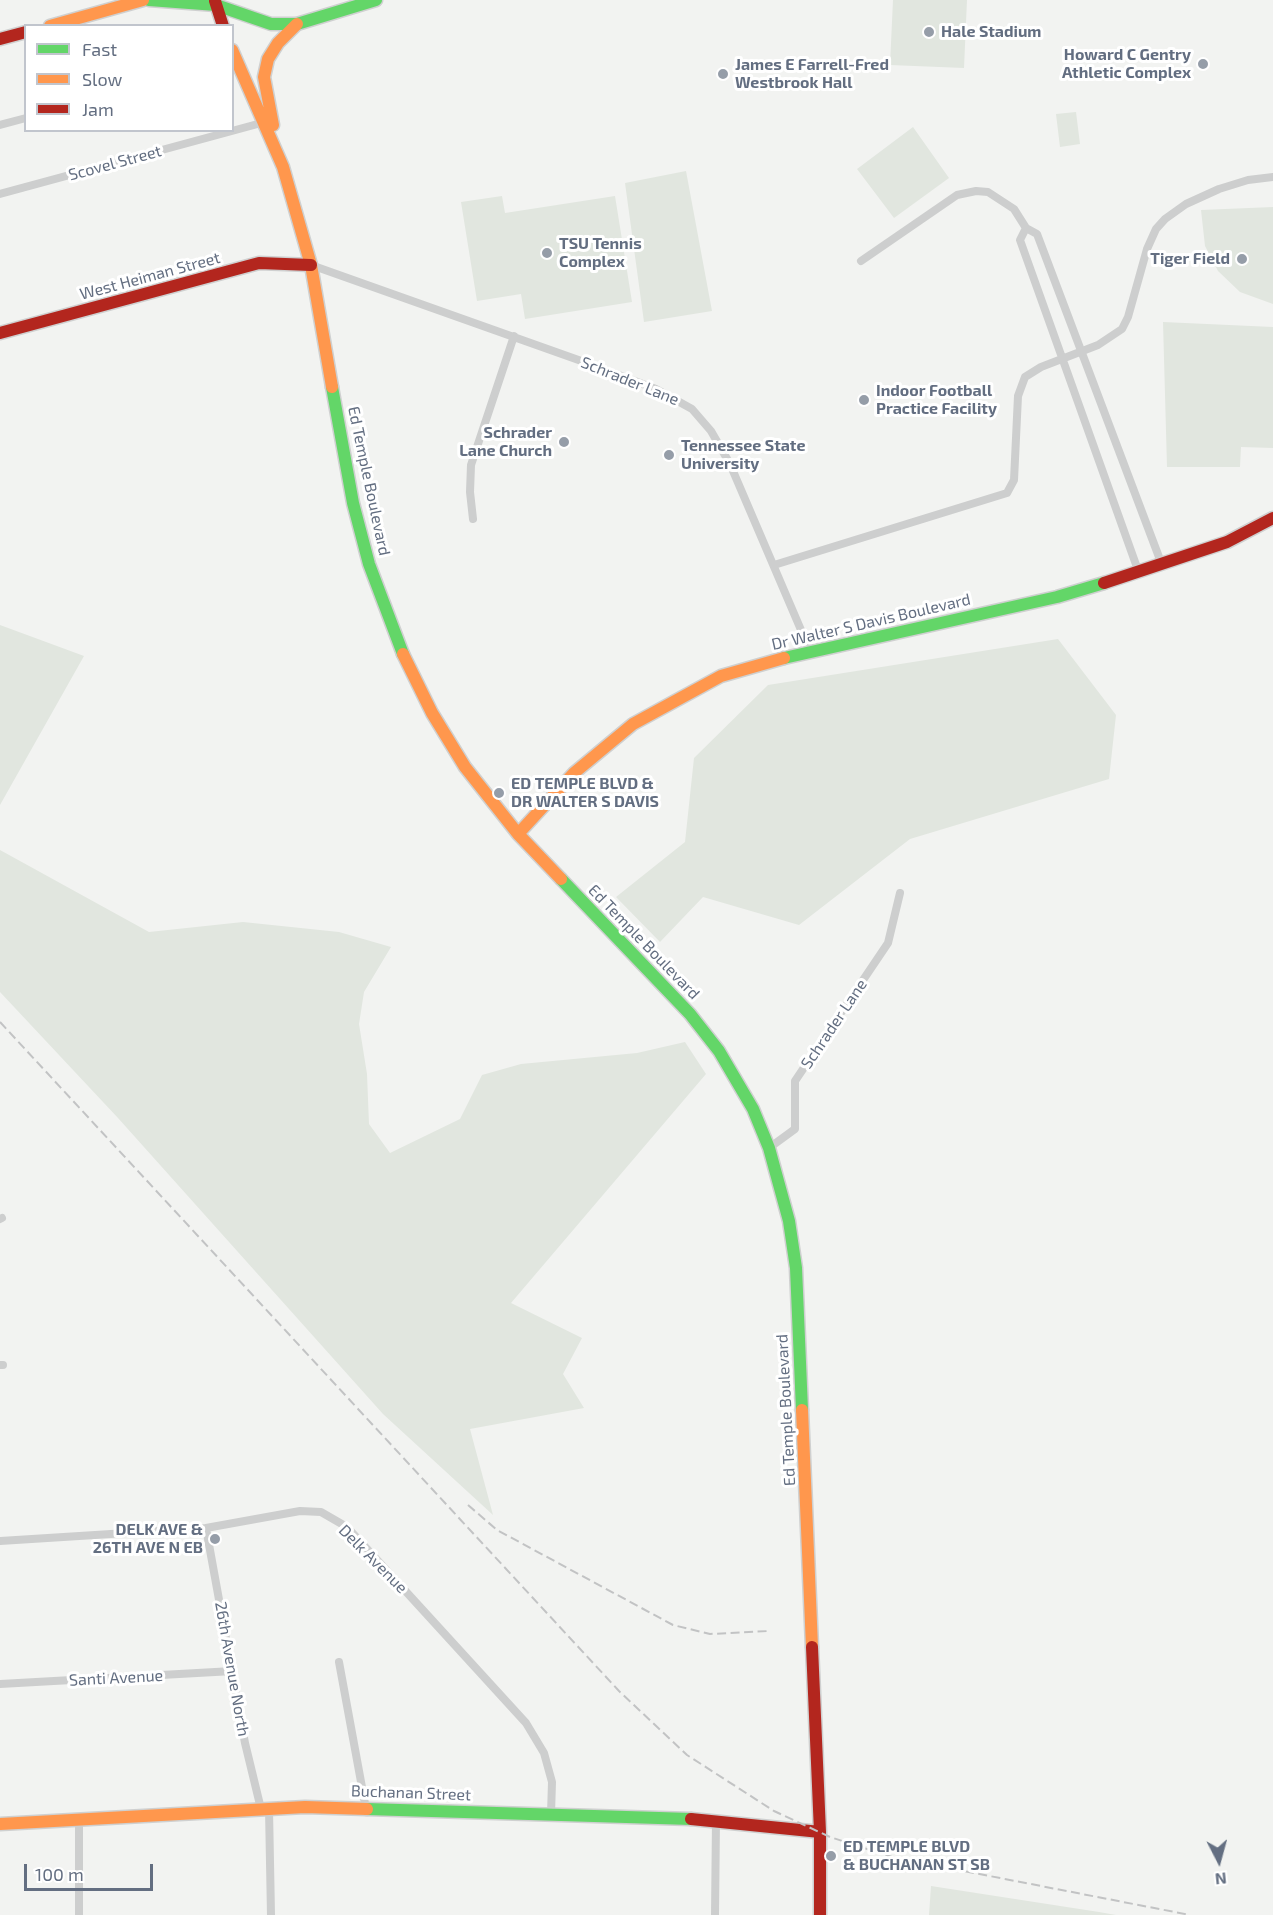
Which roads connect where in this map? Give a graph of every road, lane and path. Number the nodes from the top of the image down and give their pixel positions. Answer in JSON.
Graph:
{"nodes":[{"id":1,"x":143,"y":0,"type":"edge"},
{"id":2,"x":149,"y":0,"type":"edge"},
{"id":3,"x":376,"y":0,"type":"edge"},
{"id":4,"x":215,"y":3,"type":"edge"},
{"id":5,"x":57,"y":24,"type":"edge"},
{"id":6,"x":222,"y":24,"type":"edge"},
{"id":7,"x":297,"y":24,"type":"junction"},
{"id":8,"x":24,"y":33,"type":"edge"},
{"id":9,"x":0,"y":39,"type":"edge"},
{"id":10,"x":235,"y":65,"type":"edge"},
{"id":11,"x":24,"y":118,"type":"edge"},
{"id":12,"x":265,"y":123,"type":"junction"},
{"id":13,"x":0,"y":124,"type":"edge"},
{"id":14,"x":234,"y":131,"type":"edge"},
{"id":15,"x":231,"y":132,"type":"edge"},
{"id":16,"x":284,"y":167,"type":"junction"},
{"id":17,"x":1273,"y":177,"type":"edge"},
{"id":18,"x":0,"y":194,"type":"edge"},
{"id":19,"x":1026,"y":228,"type":"junction"},
{"id":20,"x":861,"y":261,"type":"dead end"},
{"id":21,"x":311,"y":265,"type":"junction"},
{"id":22,"x":0,"y":333,"type":"edge"},
{"id":23,"x":514,"y":336,"type":"junction"},
{"id":24,"x":1081,"y":352,"type":"junction"},
{"id":25,"x":1063,"y":359,"type":"junction"},
{"id":26,"x":1273,"y":518,"type":"edge"},
{"id":27,"x":473,"y":519,"type":"dead end"},
{"id":28,"x":774,"y":565,"type":"junction"},
{"id":29,"x":1162,"y":565,"type":"junction"},
{"id":30,"x":1139,"y":573,"type":"junction"},
{"id":31,"x":810,"y":651,"type":"junction"},
{"id":32,"x":518,"y":834,"type":"junction"},
{"id":33,"x":900,"y":894,"type":"dead end"},
{"id":34,"x":769,"y":1148,"type":"junction"},
{"id":35,"x":206,"y":1528,"type":"junction"},
{"id":36,"x":0,"y":1541,"type":"edge"},
{"id":37,"x":339,"y":1662,"type":"dead end"},
{"id":38,"x":233,"y":1671,"type":"junction"},
{"id":39,"x":0,"y":1683,"type":"edge"},
{"id":40,"x":265,"y":1809,"type":"junction"},
{"id":41,"x":366,"y":1809,"type":"junction"},
{"id":42,"x":551,"y":1814,"type":"junction"},
{"id":43,"x":79,"y":1820,"type":"junction"},
{"id":44,"x":716,"y":1820,"type":"junction"},
{"id":45,"x":0,"y":1824,"type":"edge"},
{"id":46,"x":820,"y":1832,"type":"junction"},
{"id":47,"x":80,"y":1915,"type":"edge"},
{"id":48,"x":271,"y":1915,"type":"edge"},
{"id":49,"x":715,"y":1915,"type":"edge"},
{"id":50,"x":819,"y":1915,"type":"edge"}],
"edges":[{"from":1,"to":5,"type":"main road"},
{"from":2,"to":4,"type":"main road"},
{"from":3,"to":7,"type":"main road"},
{"from":4,"to":6,"type":"main road"},
{"from":4,"to":7,"type":"main road"},
{"from":7,"to":16,"type":"main road"},
{"from":8,"to":9,"type":"main road"},
{"from":10,"to":12,"type":"main road","name":"Ed Temple Boulevard"},
{"from":11,"to":13,"type":"street"},
{"from":12,"to":14,"type":"street","name":"Scovel Street"},
{"from":12,"to":16,"type":"main road","name":"Ed Temple Boulevard"},
{"from":15,"to":18,"type":"street","name":"Scovel Street"},
{"from":16,"to":21,"type":"main road","name":"Ed Temple Boulevard"},
{"from":17,"to":24,"type":"street"},
{"from":19,"to":20,"type":"street"},
{"from":19,"to":24,"type":"street"},
{"from":19,"to":25,"type":"street"},
{"from":21,"to":22,"type":"main road","name":"West Heiman Street"},
{"from":21,"to":23,"type":"street","name":"Schrader Lane"},
{"from":21,"to":32,"type":"main road","name":"Ed Temple Boulevard"},
{"from":23,"to":27,"type":"street"},
{"from":23,"to":28,"type":"street","name":"Schrader Lane"},
{"from":24,"to":25,"type":"street"},
{"from":24,"to":29,"type":"street"},
{"from":25,"to":28,"type":"street"},
{"from":25,"to":30,"type":"street"},
{"from":26,"to":29,"type":"main road","name":"Dr Walter S Davis Boulevard"},
{"from":28,"to":31,"type":"street","name":"Schrader Lane"},
{"from":29,"to":30,"type":"main road","name":"Dr Walter S Davis Boulevard"},
{"from":30,"to":31,"type":"main road","name":"Dr Walter S Davis Boulevard"},
{"from":31,"to":32,"type":"main road","name":"Dr Walter S Davis Boulevard"},
{"from":32,"to":34,"type":"main road","name":"Ed Temple Boulevard"},
{"from":33,"to":34,"type":"street","name":"Schrader Lane"},
{"from":34,"to":46,"type":"main road","name":"Ed Temple Boulevard"},
{"from":35,"to":36,"type":"street","name":"Delk Avenue"},
{"from":35,"to":38,"type":"street","name":"26th Avenue North"},
{"from":35,"to":42,"type":"street","name":"Delk Avenue"},
{"from":37,"to":41,"type":"street"},
{"from":38,"to":39,"type":"street","name":"Santi Avenue"},
{"from":38,"to":40,"type":"street","name":"26th Avenue North"},
{"from":40,"to":41,"type":"main road","name":"Buchanan Street"},
{"from":40,"to":43,"type":"main road","name":"Buchanan Street"},
{"from":40,"to":48,"type":"street","name":"26th Avenue North"},
{"from":41,"to":42,"type":"main road","name":"Buchanan Street"},
{"from":42,"to":44,"type":"main road","name":"Buchanan Street"},
{"from":43,"to":45,"type":"main road","name":"Buchanan Street"},
{"from":43,"to":47,"type":"street"},
{"from":44,"to":46,"type":"main road","name":"Buchanan Street"},
{"from":44,"to":49,"type":"street"},
{"from":46,"to":50,"type":"main road","name":"Ed Temple Boulevard"}]}
